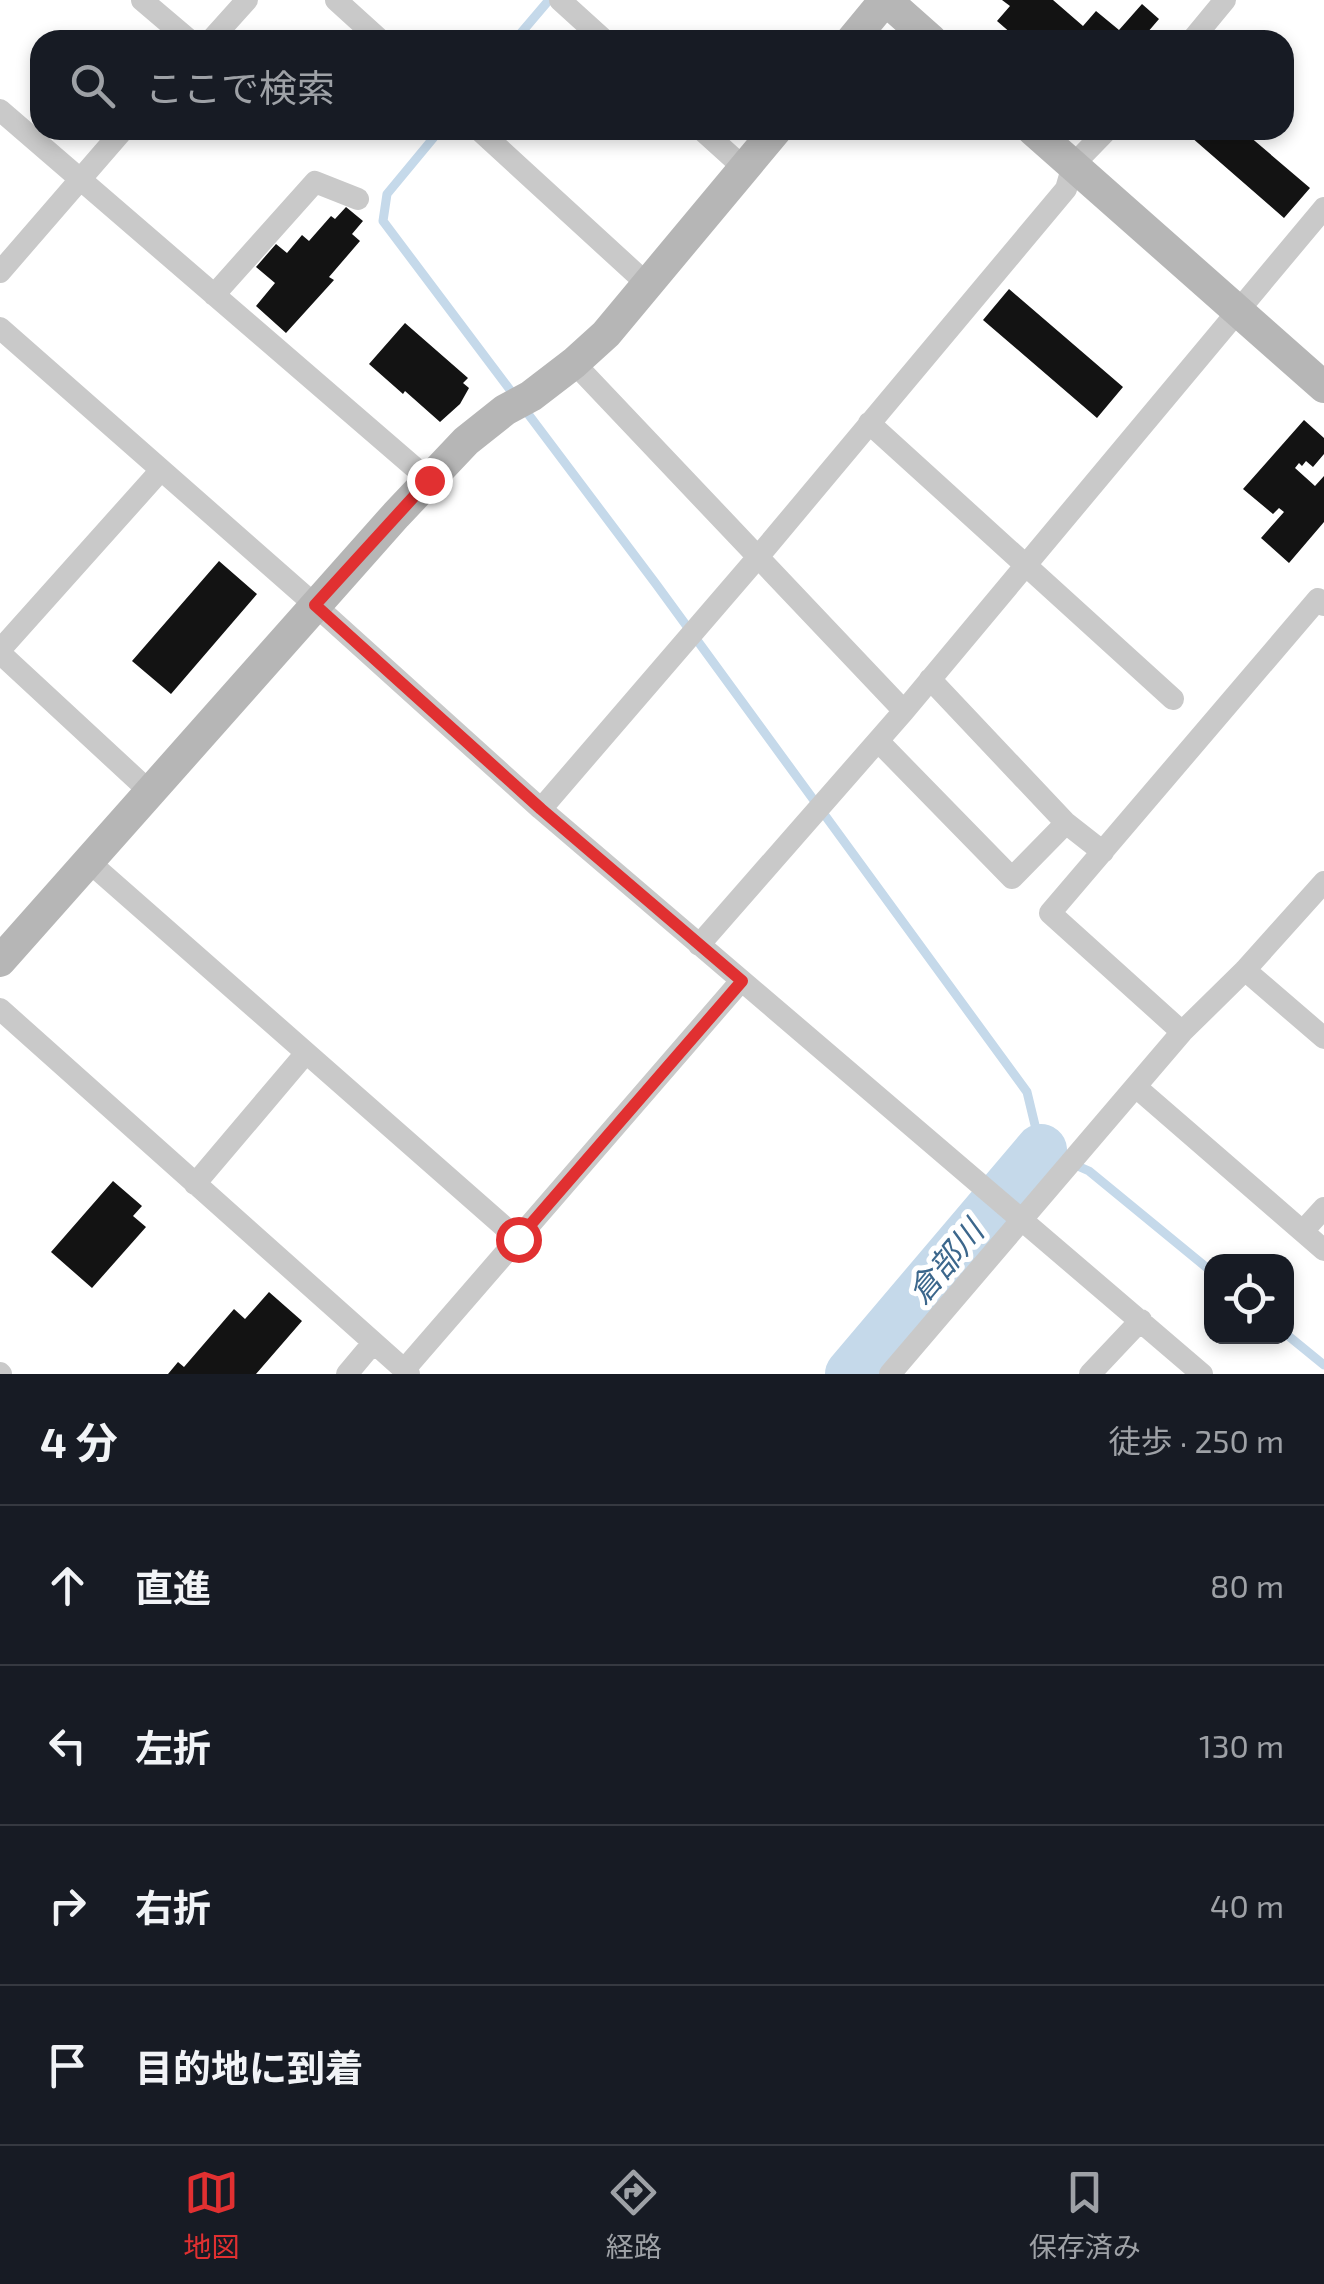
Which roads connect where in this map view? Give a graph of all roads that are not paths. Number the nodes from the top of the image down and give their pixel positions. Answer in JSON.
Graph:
{"nodes":[{"id":1,"x":142,"y":0,"type":"edge"},
{"id":2,"x":248,"y":0,"type":"edge"},
{"id":3,"x":336,"y":0,"type":"edge"},
{"id":4,"x":560,"y":0,"type":"edge"},
{"id":5,"x":885,"y":0,"type":"edge"},
{"id":6,"x":1225,"y":0,"type":"edge"},
{"id":7,"x":177,"y":30,"type":"edge"},
{"id":8,"x":221,"y":30,"type":"edge"},
{"id":9,"x":369,"y":30,"type":"edge"},
{"id":10,"x":593,"y":30,"type":"edge"},
{"id":11,"x":860,"y":30,"type":"edge"},
{"id":12,"x":920,"y":30,"type":"edge"},
{"id":13,"x":1200,"y":30,"type":"edge"},
{"id":14,"x":0,"y":110,"type":"edge"},
{"id":15,"x":30,"y":136,"type":"edge"},
{"id":16,"x":34,"y":140,"type":"edge"},
{"id":17,"x":114,"y":140,"type":"edge"},
{"id":18,"x":490,"y":140,"type":"edge"},
{"id":19,"x":713,"y":140,"type":"edge"},
{"id":20,"x":768,"y":140,"type":"edge"},
{"id":21,"x":1045,"y":140,"type":"edge"},
{"id":22,"x":1098,"y":140,"type":"edge"},
{"id":23,"x":1074,"y":165,"type":"junction"},
{"id":24,"x":744,"y":168,"type":"junction"},
{"id":25,"x":79,"y":179,"type":"junction"},
{"id":26,"x":358,"y":199,"type":"dead end"},
{"id":27,"x":1324,"y":208,"type":"edge"},
{"id":28,"x":0,"y":272,"type":"edge"},
{"id":29,"x":648,"y":284,"type":"junction"},
{"id":30,"x":214,"y":295,"type":"junction"},
{"id":31,"x":1237,"y":311,"type":"junction"},
{"id":32,"x":0,"y":328,"type":"edge"},
{"id":33,"x":574,"y":363,"type":"junction"},
{"id":34,"x":1324,"y":386,"type":"edge"},
{"id":35,"x":869,"y":424,"type":"junction"},
{"id":36,"x":161,"y":470,"type":"junction"},
{"id":37,"x":429,"y":480,"type":"junction"},
{"id":38,"x":758,"y":557,"type":"junction"},
{"id":39,"x":1024,"y":566,"type":"junction"},
{"id":40,"x":315,"y":605,"type":"junction"},
{"id":41,"x":1324,"y":605,"type":"edge"},
{"id":42,"x":0,"y":652,"type":"edge"},
{"id":43,"x":930,"y":679,"type":"junction"},
{"id":44,"x":1172,"y":699,"type":"dead end"},
{"id":45,"x":904,"y":711,"type":"junction"},
{"id":46,"x":878,"y":741,"type":"junction"},
{"id":47,"x":149,"y":791,"type":"junction"},
{"id":48,"x":541,"y":809,"type":"junction"},
{"id":49,"x":1066,"y":823,"type":"junction"},
{"id":50,"x":1102,"y":852,"type":"junction"},
{"id":51,"x":88,"y":861,"type":"junction"},
{"id":52,"x":1324,"y":882,"type":"edge"},
{"id":53,"x":699,"y":945,"type":"junction"},
{"id":54,"x":0,"y":961,"type":"edge"},
{"id":55,"x":1245,"y":970,"type":"junction"},
{"id":56,"x":742,"y":981,"type":"junction"},
{"id":57,"x":0,"y":1009,"type":"edge"},
{"id":58,"x":1182,"y":1032,"type":"junction"},
{"id":59,"x":1324,"y":1038,"type":"edge"},
{"id":60,"x":306,"y":1053,"type":"junction"},
{"id":61,"x":1136,"y":1087,"type":"junction"},
{"id":62,"x":195,"y":1184,"type":"junction"},
{"id":63,"x":1324,"y":1208,"type":"edge"},
{"id":64,"x":1018,"y":1218,"type":"junction"},
{"id":65,"x":1303,"y":1231,"type":"junction"},
{"id":66,"x":518,"y":1239,"type":"junction"},
{"id":67,"x":1324,"y":1250,"type":"edge"},
{"id":68,"x":1140,"y":1320,"type":"junction"},
{"id":69,"x":374,"y":1344,"type":"junction"},
{"id":70,"x":406,"y":1372,"type":"edge"},
{"id":71,"x":347,"y":1374,"type":"edge"},
{"id":72,"x":890,"y":1374,"type":"edge"},
{"id":73,"x":1090,"y":1374,"type":"edge"},
{"id":74,"x":1202,"y":1374,"type":"edge"}],
"edges":[{"from":1,"to":7,"type":"street"},
{"from":2,"to":8,"type":"street"},
{"from":3,"to":9,"type":"street"},
{"from":4,"to":10,"type":"street"},
{"from":5,"to":11,"type":"street"},
{"from":5,"to":12,"type":"street"},
{"from":6,"to":13,"type":"street"},
{"from":14,"to":15,"type":"street"},
{"from":16,"to":25,"type":"street"},
{"from":17,"to":25,"type":"street"},
{"from":18,"to":29,"type":"street"},
{"from":19,"to":24,"type":"street"},
{"from":20,"to":24,"type":"street"},
{"from":21,"to":23,"type":"street"},
{"from":22,"to":23,"type":"street"},
{"from":23,"to":31,"type":"street"},
{"from":23,"to":35,"type":"street"},
{"from":24,"to":29,"type":"street"},
{"from":25,"to":28,"type":"street"},
{"from":25,"to":30,"type":"street"},
{"from":26,"to":30,"type":"street"},
{"from":27,"to":31,"type":"street"},
{"from":29,"to":33,"type":"street"},
{"from":30,"to":37,"type":"street"},
{"from":31,"to":34,"type":"street"},
{"from":31,"to":39,"type":"street"},
{"from":32,"to":36,"type":"street"},
{"from":33,"to":37,"type":"street"},
{"from":33,"to":38,"type":"street"},
{"from":35,"to":38,"type":"street"},
{"from":35,"to":39,"type":"street"},
{"from":36,"to":40,"type":"street"},
{"from":36,"to":42,"type":"street"},
{"from":37,"to":40,"type":"street"},
{"from":38,"to":45,"type":"street"},
{"from":38,"to":48,"type":"street"},
{"from":39,"to":43,"type":"street"},
{"from":39,"to":44,"type":"street"},
{"from":40,"to":47,"type":"street"},
{"from":40,"to":48,"type":"street"},
{"from":41,"to":50,"type":"street"},
{"from":42,"to":47,"type":"street"},
{"from":43,"to":45,"type":"street"},
{"from":43,"to":49,"type":"street"},
{"from":45,"to":46,"type":"street"},
{"from":46,"to":49,"type":"street"},
{"from":46,"to":53,"type":"street"},
{"from":47,"to":51,"type":"street"},
{"from":48,"to":53,"type":"street"},
{"from":49,"to":50,"type":"street"},
{"from":50,"to":58,"type":"street"},
{"from":51,"to":54,"type":"street"},
{"from":51,"to":60,"type":"street"},
{"from":52,"to":55,"type":"street"},
{"from":53,"to":56,"type":"street"},
{"from":55,"to":58,"type":"street"},
{"from":55,"to":59,"type":"street"},
{"from":56,"to":64,"type":"street"},
{"from":56,"to":66,"type":"street"},
{"from":57,"to":62,"type":"street"},
{"from":58,"to":61,"type":"street"},
{"from":60,"to":62,"type":"street"},
{"from":60,"to":66,"type":"street"},
{"from":61,"to":64,"type":"street"},
{"from":61,"to":65,"type":"street"},
{"from":62,"to":69,"type":"street"},
{"from":63,"to":65,"type":"street"},
{"from":64,"to":68,"type":"street"},
{"from":64,"to":72,"type":"street"},
{"from":65,"to":67,"type":"street"},
{"from":66,"to":70,"type":"street"},
{"from":68,"to":73,"type":"street"},
{"from":68,"to":74,"type":"street"},
{"from":69,"to":70,"type":"street"},
{"from":69,"to":71,"type":"street"}]}
